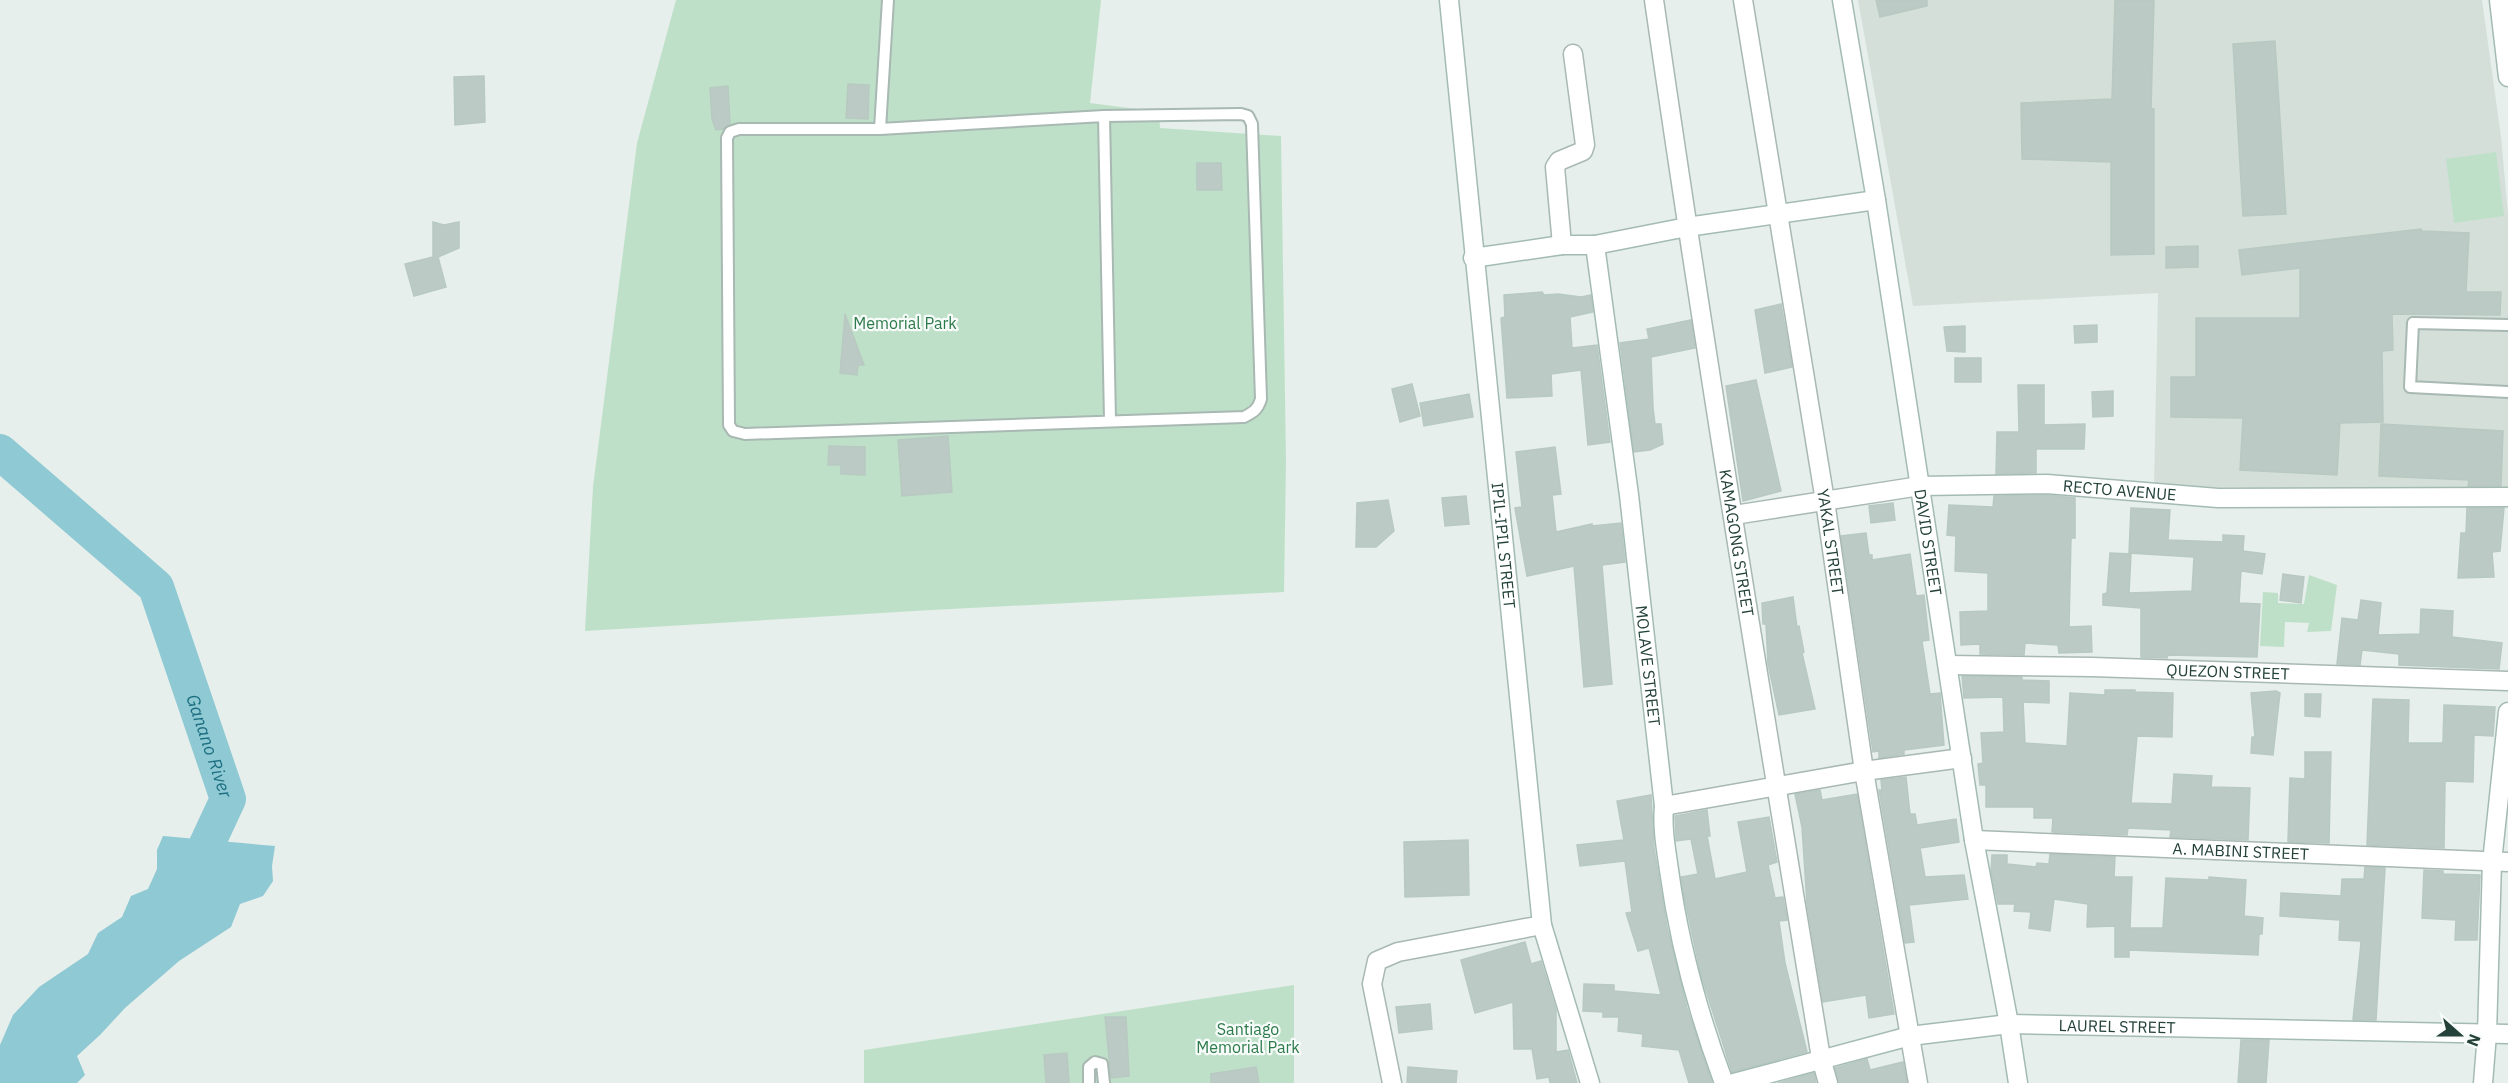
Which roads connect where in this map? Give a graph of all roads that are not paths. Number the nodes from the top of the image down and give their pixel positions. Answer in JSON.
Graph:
{"nodes":[{"id":1,"x":888,"y":0,"type":"edge"},
{"id":2,"x":1449,"y":0,"type":"edge"},
{"id":3,"x":1654,"y":0,"type":"edge"},
{"id":4,"x":1743,"y":0,"type":"edge"},
{"id":5,"x":1842,"y":0,"type":"edge"},
{"id":6,"x":2499,"y":0,"type":"edge"},
{"id":7,"x":2506,"y":35,"type":"edge"},
{"id":8,"x":1573,"y":54,"type":"dead end"},
{"id":9,"x":2508,"y":77,"type":"edge"},
{"id":10,"x":1104,"y":116,"type":"junction"},
{"id":11,"x":879,"y":129,"type":"junction"},
{"id":12,"x":1876,"y":200,"type":"junction"},
{"id":13,"x":1777,"y":215,"type":"junction"},
{"id":14,"x":1687,"y":227,"type":"junction"},
{"id":15,"x":1562,"y":245,"type":"junction"},
{"id":16,"x":1595,"y":245,"type":"junction"},
{"id":17,"x":1473,"y":258,"type":"junction"},
{"id":18,"x":2508,"y":325,"type":"edge"},
{"id":19,"x":2508,"y":392,"type":"edge"},
{"id":20,"x":1110,"y":420,"type":"junction"},
{"id":21,"x":1920,"y":486,"type":"junction"},
{"id":22,"x":2508,"y":497,"type":"edge"},
{"id":23,"x":1825,"y":501,"type":"junction"},
{"id":24,"x":1734,"y":515,"type":"junction"},
{"id":25,"x":1948,"y":665,"type":"junction"},
{"id":26,"x":2508,"y":681,"type":"edge"},
{"id":27,"x":2508,"y":712,"type":"edge"},
{"id":28,"x":1962,"y":759,"type":"junction"},
{"id":29,"x":1864,"y":771,"type":"junction"},
{"id":30,"x":1776,"y":787,"type":"junction"},
{"id":31,"x":1664,"y":806,"type":"junction"},
{"id":32,"x":1974,"y":840,"type":"junction"},
{"id":33,"x":2500,"y":862,"type":"edge"},
{"id":34,"x":1542,"y":925,"type":"junction"},
{"id":35,"x":2009,"y":1024,"type":"junction"},
{"id":36,"x":2487,"y":1034,"type":"junction"},
{"id":37,"x":2508,"y":1034,"type":"edge"},
{"id":38,"x":1910,"y":1036,"type":"junction"},
{"id":39,"x":1821,"y":1058,"type":"junction"},
{"id":40,"x":1089,"y":1083,"type":"edge"},
{"id":41,"x":1104,"y":1083,"type":"edge"},
{"id":42,"x":1392,"y":1083,"type":"edge"},
{"id":43,"x":1590,"y":1083,"type":"edge"},
{"id":44,"x":1724,"y":1083,"type":"edge"},
{"id":45,"x":1734,"y":1083,"type":"edge"},
{"id":46,"x":1828,"y":1083,"type":"edge"},
{"id":47,"x":1918,"y":1083,"type":"edge"},
{"id":48,"x":2018,"y":1083,"type":"edge"},
{"id":49,"x":2483,"y":1083,"type":"edge"}],
"edges":[{"from":1,"to":11,"type":"lane"},
{"from":2,"to":17,"type":"street","name":"IPIL-IPIL STREET"},
{"from":3,"to":14,"type":"street","name":"KAMAGONG STREET"},
{"from":4,"to":13,"type":"street","name":"YAKAL STREET"},
{"from":5,"to":12,"type":"street","name":"DAVID STREET"},
{"from":6,"to":7,"type":"street"},
{"from":7,"to":9,"type":"street"},
{"from":8,"to":15,"type":"street"},
{"from":10,"to":11,"type":"lane"},
{"from":10,"to":20,"type":"lane"},
{"from":10,"to":20,"type":"lane"},
{"from":11,"to":20,"type":"lane"},
{"from":12,"to":13,"type":"street"},
{"from":12,"to":21,"type":"street","name":"DAVID STREET"},
{"from":13,"to":14,"type":"street"},
{"from":13,"to":23,"type":"street","name":"YAKAL STREET"},
{"from":14,"to":16,"type":"street"},
{"from":14,"to":24,"type":"street","name":"KAMAGONG STREET"},
{"from":15,"to":16,"type":"street"},
{"from":15,"to":17,"type":"street"},
{"from":16,"to":31,"type":"street","name":"MOLAVE STREET"},
{"from":17,"to":34,"type":"street","name":"IPIL-IPIL STREET"},
{"from":18,"to":19,"type":"lane"},
{"from":21,"to":22,"type":"street","name":"RECTO AVENUE"},
{"from":21,"to":23,"type":"street","name":"RECTO AVENUE"},
{"from":21,"to":25,"type":"street","name":"DAVID STREET"},
{"from":23,"to":24,"type":"street","name":"RECTO AVENUE"},
{"from":23,"to":29,"type":"street","name":"YAKAL STREET"},
{"from":24,"to":30,"type":"street","name":"KAMAGONG STREET"},
{"from":25,"to":26,"type":"street","name":"QUEZON STREET"},
{"from":25,"to":28,"type":"street","name":"DAVID STREET"},
{"from":27,"to":33,"type":"street"},
{"from":28,"to":29,"type":"street"},
{"from":28,"to":32,"type":"street","name":"DAVID STREET"},
{"from":29,"to":30,"type":"street"},
{"from":29,"to":38,"type":"street","name":"YAKAL STREET"},
{"from":30,"to":31,"type":"street"},
{"from":30,"to":39,"type":"street","name":"KAMAGONG STREET"},
{"from":31,"to":44,"type":"street","name":"MOLAVE STREET"},
{"from":32,"to":33,"type":"street","name":"A. MABINI STREET"},
{"from":32,"to":35,"type":"street","name":"DAVID STREET"},
{"from":33,"to":36,"type":"street"},
{"from":34,"to":42,"type":"street"},
{"from":34,"to":43,"type":"street","name":"IPIL-IPIL STREET"},
{"from":35,"to":36,"type":"street","name":"LAUREL STREET"},
{"from":35,"to":38,"type":"street","name":"LAUREL STREET"},
{"from":35,"to":48,"type":"street","name":"DAVID STREET"},
{"from":36,"to":37,"type":"street","name":"LAUREL STREET"},
{"from":36,"to":49,"type":"street"},
{"from":38,"to":39,"type":"street","name":"LAUREL STREET"},
{"from":38,"to":47,"type":"street","name":"YAKAL STREET"},
{"from":39,"to":45,"type":"street","name":"LAUREL STREET"},
{"from":39,"to":46,"type":"street","name":"KAMAGONG STREET"},
{"from":40,"to":41,"type":"lane"}]}
